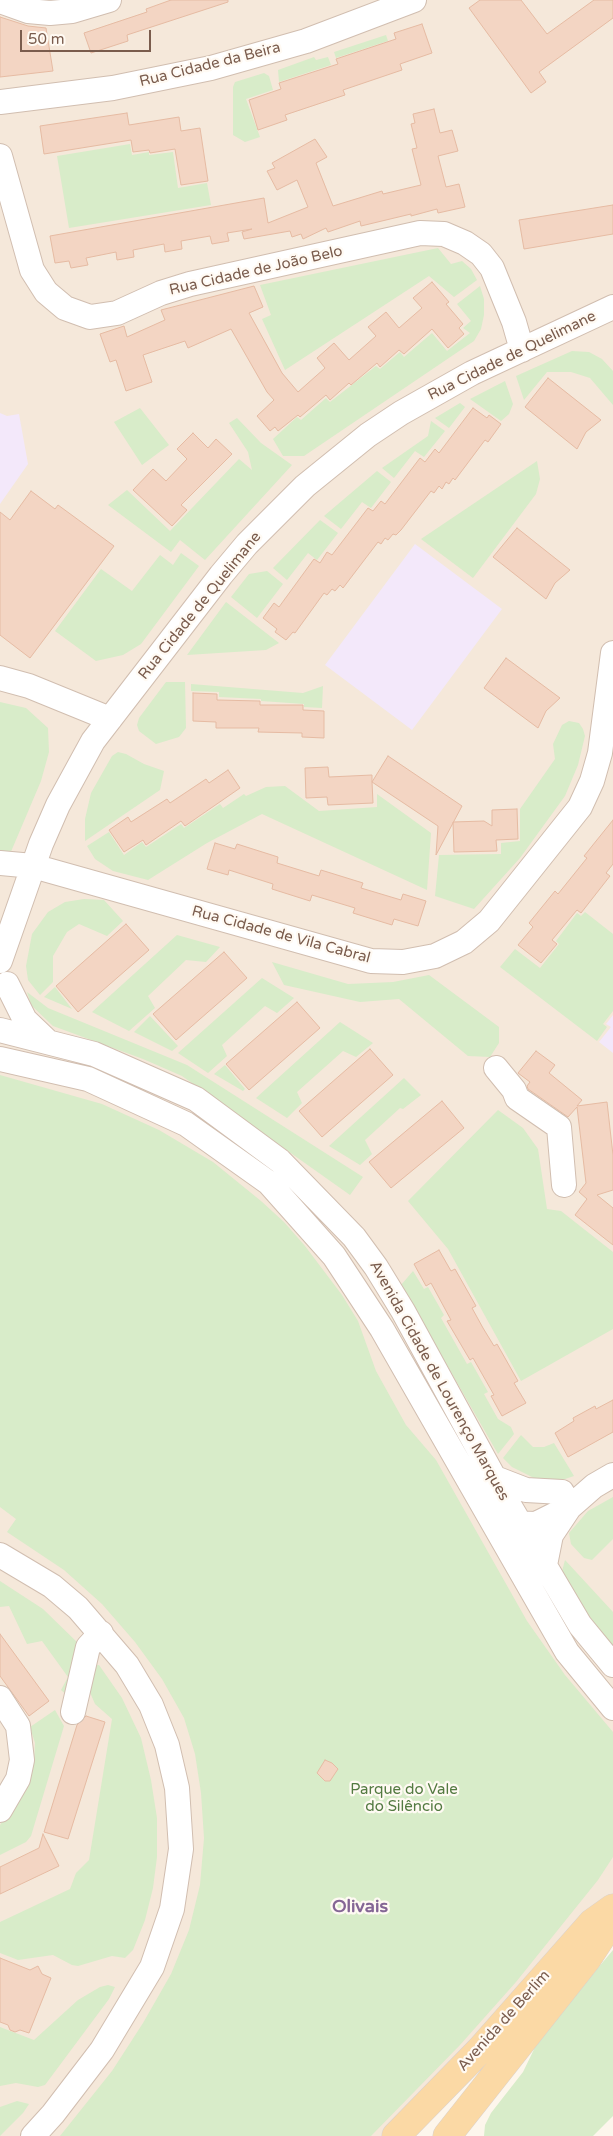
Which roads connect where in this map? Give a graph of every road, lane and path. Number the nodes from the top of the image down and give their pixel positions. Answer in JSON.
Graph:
{"nodes":[{"id":1,"x":109,"y":0,"type":"edge"},
{"id":2,"x":414,"y":0,"type":"edge"},
{"id":3,"x":0,"y":2,"type":"edge"},
{"id":4,"x":0,"y":102,"type":"edge"},
{"id":5,"x":0,"y":156,"type":"edge"},
{"id":6,"x":613,"y":307,"type":"edge"},
{"id":7,"x":522,"y":350,"type":"junction"},
{"id":8,"x":613,"y":654,"type":"edge"},
{"id":9,"x":0,"y":678,"type":"edge"},
{"id":10,"x":110,"y":719,"type":"junction"},
{"id":11,"x":0,"y":863,"type":"edge"},
{"id":12,"x":33,"y":866,"type":"junction"},
{"id":13,"x":3,"y":954,"type":"edge"},
{"id":14,"x":7,"y":984,"type":"junction"},
{"id":15,"x":0,"y":1008,"type":"edge"},
{"id":16,"x":0,"y":1030,"type":"edge"},
{"id":17,"x":47,"y":1040,"type":"junction"},
{"id":18,"x":5,"y":1058,"type":"edge"},
{"id":19,"x":496,"y":1068,"type":"dead end"},
{"id":20,"x":564,"y":1185,"type":"dead end"},
{"id":21,"x":494,"y":1478,"type":"junction"},
{"id":22,"x":604,"y":1480,"type":"edge"},
{"id":23,"x":566,"y":1500,"type":"junction"},
{"id":24,"x":488,"y":1515,"type":"junction"},
{"id":25,"x":521,"y":1525,"type":"junction"},
{"id":26,"x":507,"y":1548,"type":"junction"},
{"id":27,"x":0,"y":1555,"type":"edge"},
{"id":28,"x":545,"y":1565,"type":"junction"},
{"id":29,"x":101,"y":1633,"type":"junction"},
{"id":30,"x":613,"y":1665,"type":"edge"},
{"id":31,"x":0,"y":1698,"type":"edge"},
{"id":32,"x":613,"y":1708,"type":"edge"},
{"id":33,"x":73,"y":1712,"type":"dead end"},
{"id":34,"x":0,"y":1810,"type":"edge"},
{"id":35,"x":613,"y":1890,"type":"edge"},
{"id":36,"x":606,"y":1917,"type":"edge"},
{"id":37,"x":447,"y":2084,"type":"junction"},
{"id":38,"x":452,"y":2134,"type":"edge"},
{"id":39,"x":32,"y":2136,"type":"edge"},
{"id":40,"x":396,"y":2136,"type":"edge"}],
"edges":[{"from":1,"to":3,"type":"street"},
{"from":2,"to":4,"type":"street","name":"Rua Cidade da Beira"},
{"from":5,"to":7,"type":"street","name":"Rua Cidade de João Belo"},
{"from":6,"to":7,"type":"street","name":"Rua Cidade de Quelimane"},
{"from":7,"to":10,"type":"street","name":"Rua Cidade de Quelimane"},
{"from":8,"to":12,"type":"street","name":"Rua Cidade de Vila Cabral"},
{"from":9,"to":10,"type":"street"},
{"from":10,"to":12,"type":"street","name":"Rua Cidade de Quelimane"},
{"from":11,"to":12,"type":"street","name":"Rua Cidade de Vila Cabral"},
{"from":12,"to":13,"type":"street","name":"Rua Cidade de Quelimane"},
{"from":13,"to":14,"type":"street","name":"Rua Cidade de Quelimane"},
{"from":14,"to":15,"type":"street","name":"Rua Cidade de Quelimane"},
{"from":14,"to":17,"type":"street","name":"Rua Cidade de Quelimane"},
{"from":16,"to":17,"type":"street","name":"Avenida Cidade de Lourenço Marques"},
{"from":17,"to":21,"type":"street","name":"Avenida Cidade de Lourenço Marques"},
{"from":18,"to":24,"type":"street","name":"Avenida Cidade de Lourenço Marques"},
{"from":19,"to":20,"type":"street"},
{"from":21,"to":23,"type":"street"},
{"from":21,"to":25,"type":"street","name":"Avenida Cidade de Lourenço Marques"},
{"from":22,"to":23,"type":"street"},
{"from":23,"to":25,"type":"street"},
{"from":23,"to":28,"type":"street"},
{"from":24,"to":25,"type":"street","name":"Avenida Cidade de Lourenço Marques"},
{"from":24,"to":26,"type":"street","name":"Avenida Cidade de Lourenço Marques"},
{"from":25,"to":26,"type":"street"},
{"from":25,"to":28,"type":"street","name":"Avenida Cidade de Lourenço Marques"},
{"from":26,"to":32,"type":"street","name":"Avenida Cidade de Lourenço Marques"},
{"from":27,"to":29,"type":"street"},
{"from":28,"to":30,"type":"street","name":"Avenida Cidade de Lourenço Marques"},
{"from":29,"to":33,"type":"street"},
{"from":29,"to":39,"type":"street"},
{"from":31,"to":34,"type":"street"},
{"from":35,"to":36,"type":"main road"},
{"from":36,"to":37,"type":"main road","name":"Avenida de Berlim"},
{"from":36,"to":38,"type":"main road","name":"Avenida de Berlim"},
{"from":37,"to":38,"type":"main road"},
{"from":37,"to":40,"type":"main road","name":"Avenida de Berlim"}]}
